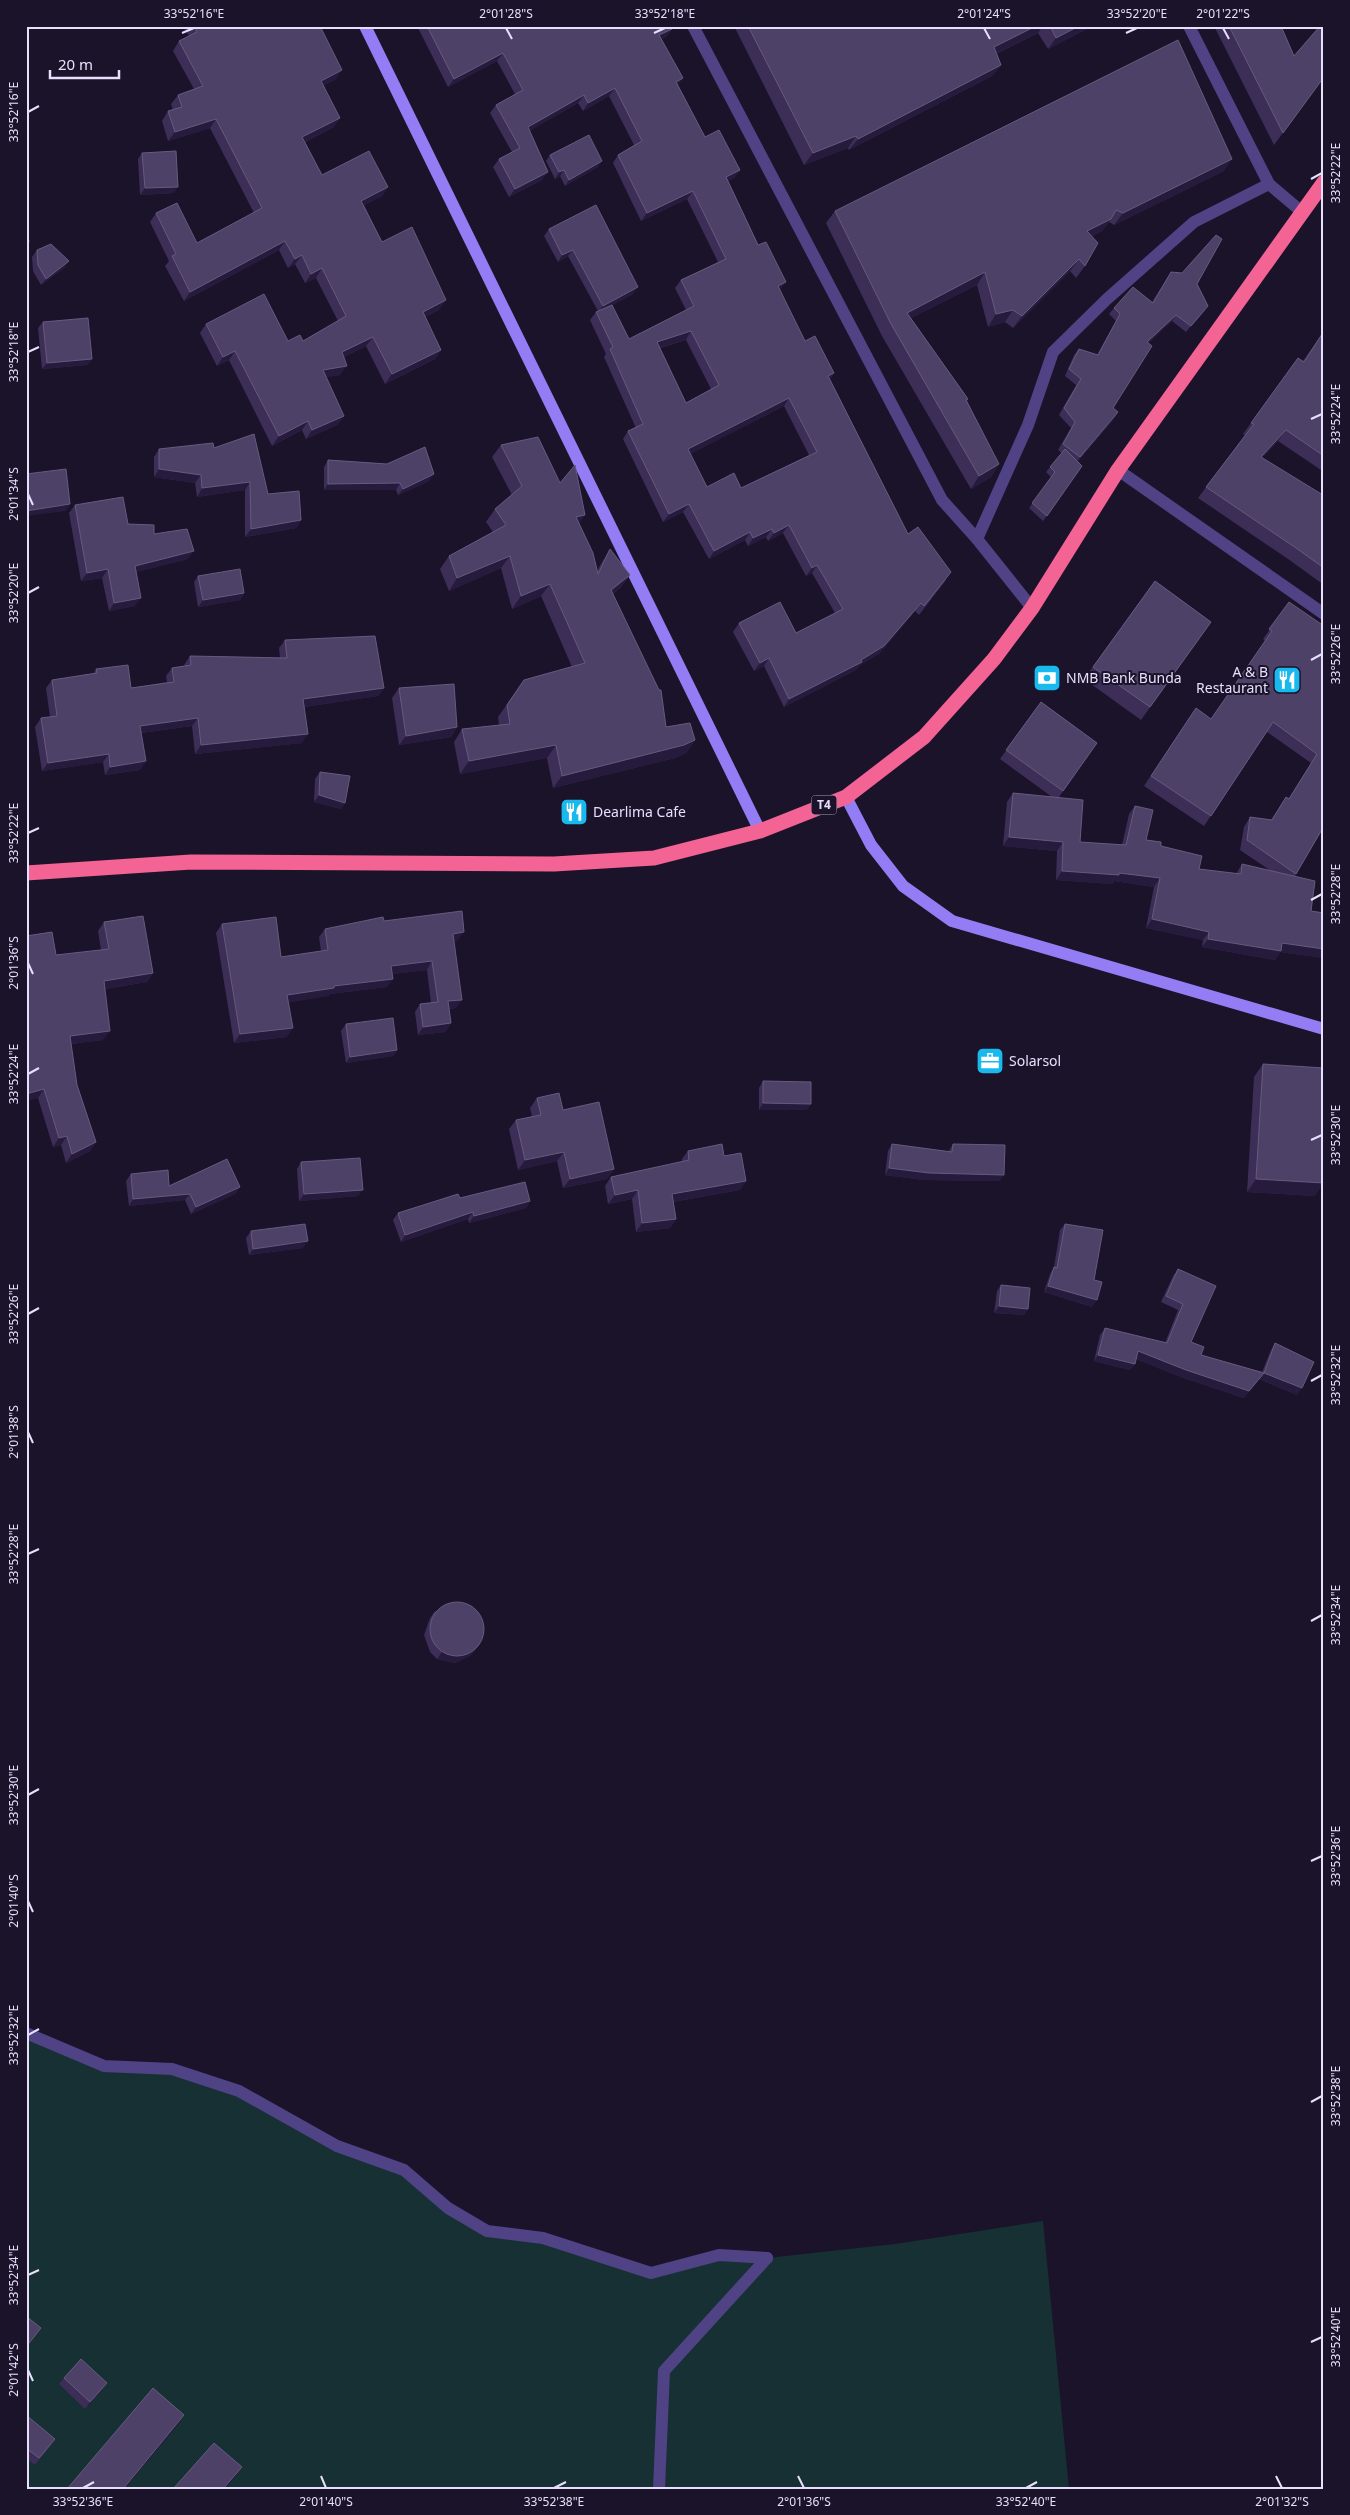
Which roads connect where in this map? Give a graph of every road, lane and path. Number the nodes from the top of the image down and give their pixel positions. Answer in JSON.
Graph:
{"nodes":[{"id":1,"x":365,"y":26,"type":"edge"},
{"id":2,"x":693,"y":26,"type":"edge"},
{"id":3,"x":1189,"y":26,"type":"edge"},
{"id":4,"x":1324,"y":182,"type":"edge"},
{"id":5,"x":1269,"y":184,"type":"junction"},
{"id":6,"x":1302,"y":212,"type":"junction"},
{"id":7,"x":1118,"y":470,"type":"junction"},
{"id":8,"x":977,"y":539,"type":"junction"},
{"id":9,"x":1032,"y":608,"type":"junction"},
{"id":10,"x":1324,"y":614,"type":"edge"},
{"id":11,"x":846,"y":797,"type":"junction"},
{"id":12,"x":760,"y":831,"type":"junction"},
{"id":13,"x":26,"y":873,"type":"edge"},
{"id":14,"x":1324,"y":1029,"type":"edge"},
{"id":15,"x":26,"y":2033,"type":"edge"},
{"id":16,"x":659,"y":2489,"type":"edge"}],
"edges":[{"from":1,"to":12,"type":"main road"},
{"from":2,"to":8,"type":"street"},
{"from":3,"to":5,"type":"street"},
{"from":4,"to":6,"type":"highway","number":"T4"},
{"from":5,"to":6,"type":"street"},
{"from":5,"to":8,"type":"street"},
{"from":6,"to":7,"type":"highway","number":"T4"},
{"from":7,"to":9,"type":"highway","number":"T4"},
{"from":7,"to":10,"type":"street"},
{"from":8,"to":9,"type":"street"},
{"from":9,"to":11,"type":"highway","number":"T4"},
{"from":11,"to":12,"type":"highway","number":"T4"},
{"from":11,"to":14,"type":"main road"},
{"from":12,"to":13,"type":"highway","number":"T4"},
{"from":15,"to":16,"type":"street"}]}
